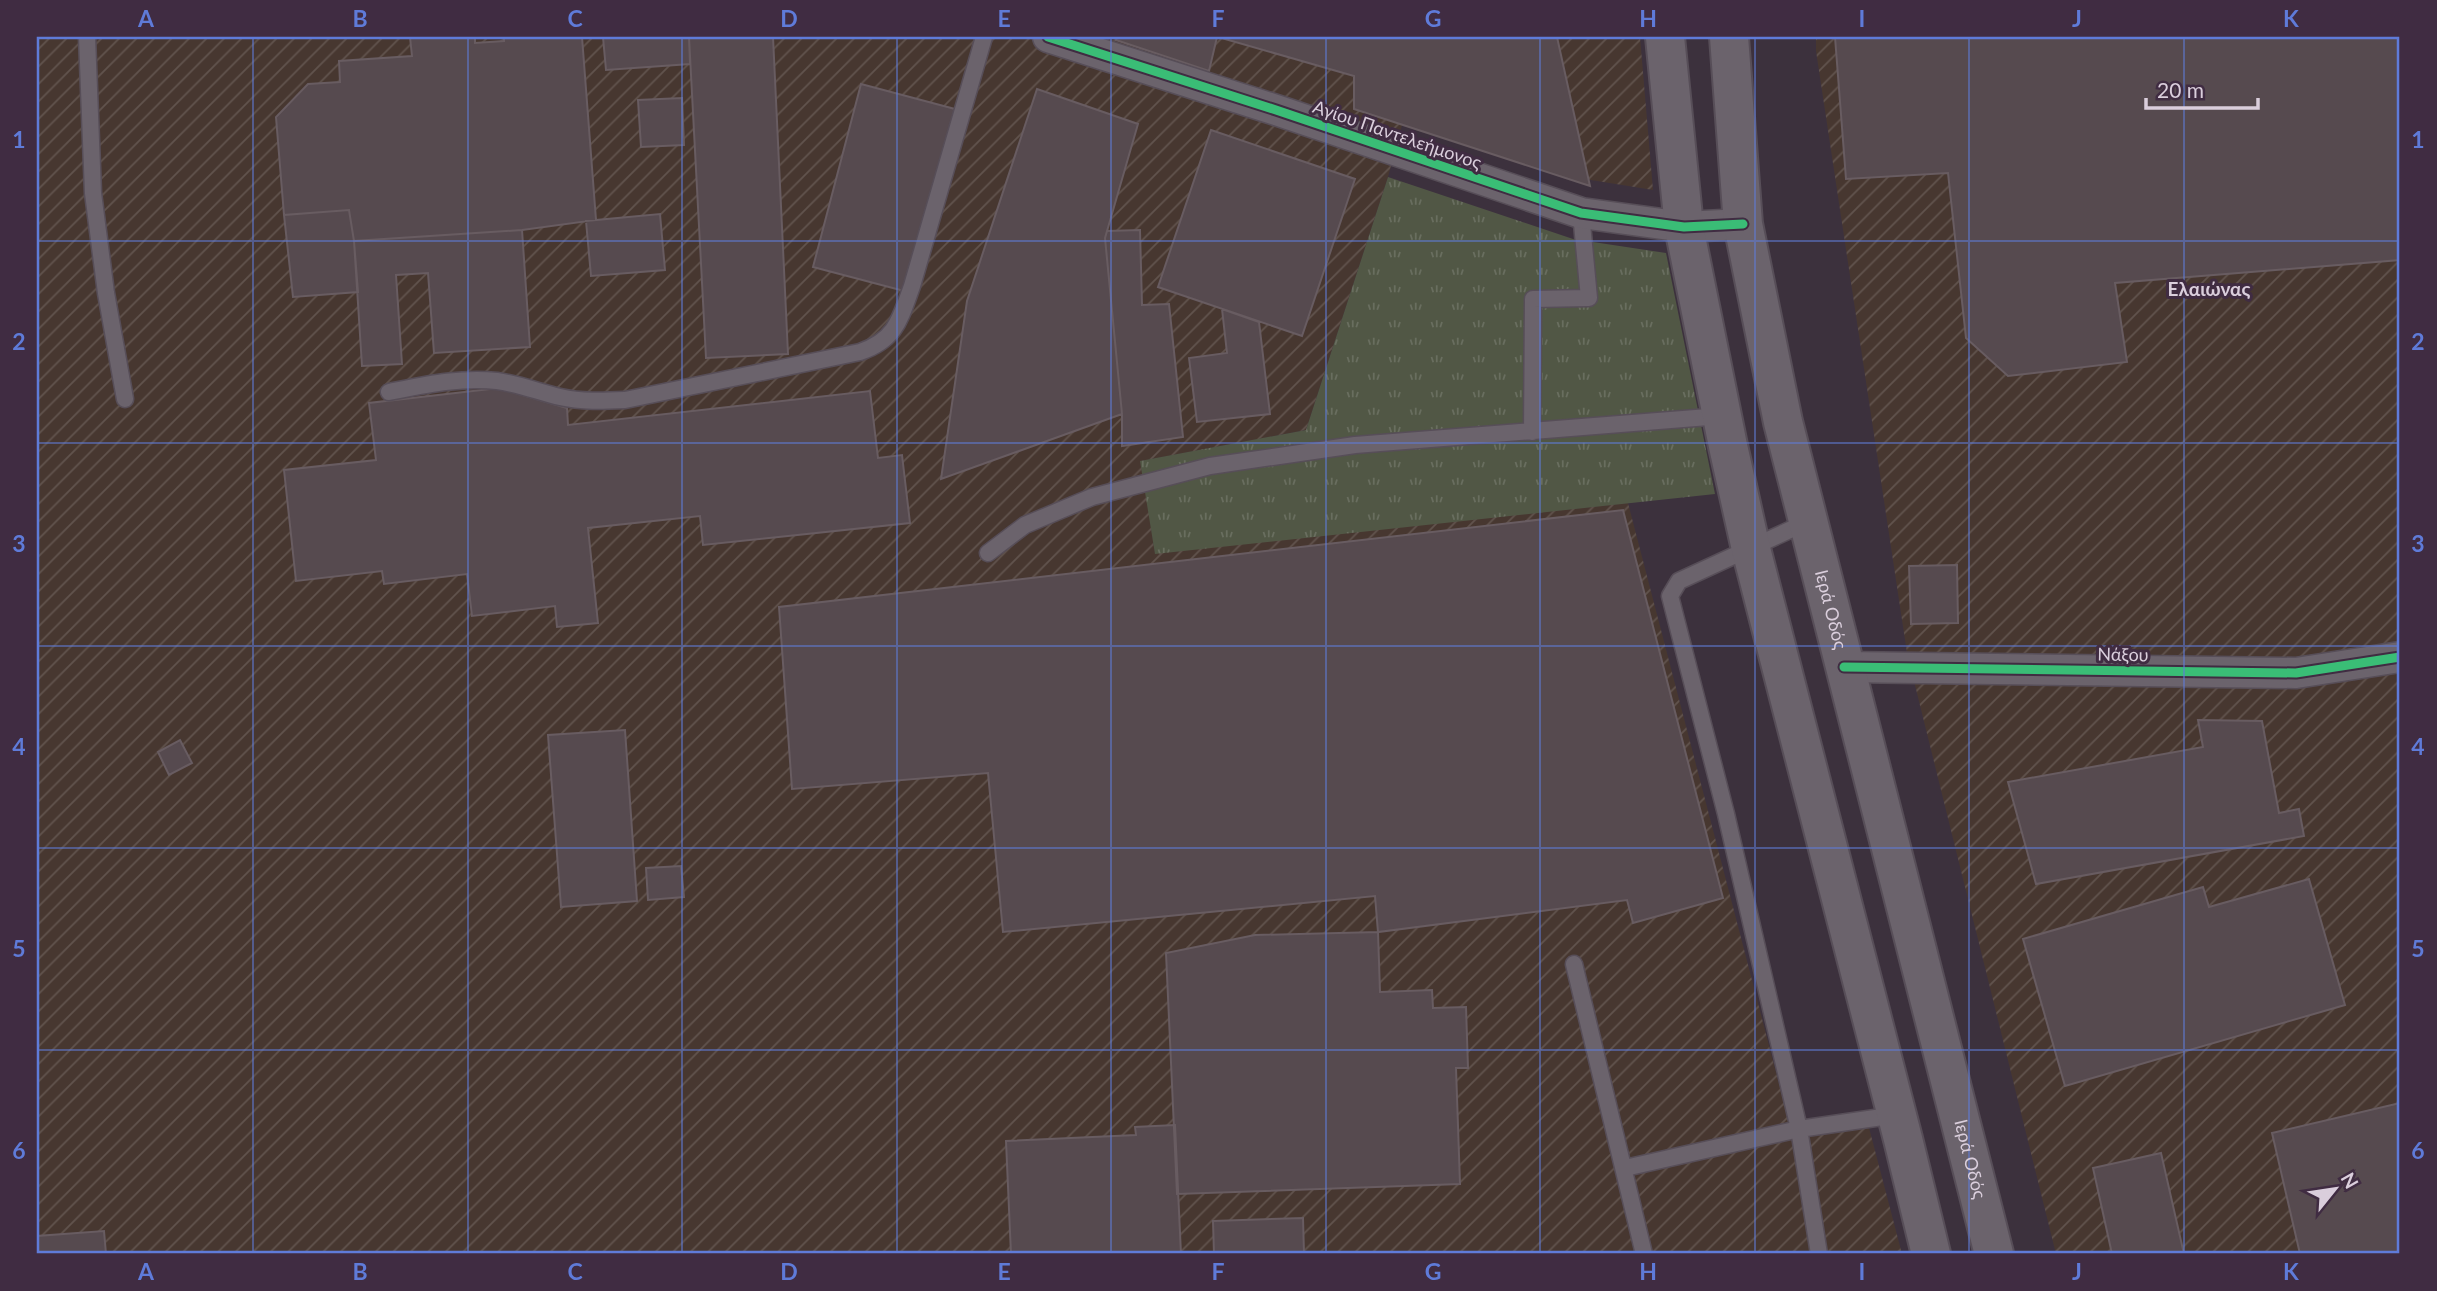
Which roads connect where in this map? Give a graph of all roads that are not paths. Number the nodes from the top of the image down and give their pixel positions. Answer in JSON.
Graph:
{"nodes":[{"id":1,"x":87,"y":37,"type":"edge"},
{"id":2,"x":984,"y":37,"type":"edge"},
{"id":3,"x":1048,"y":37,"type":"edge"},
{"id":4,"x":1665,"y":37,"type":"edge"},
{"id":5,"x":1729,"y":37,"type":"edge"},
{"id":6,"x":1581,"y":213,"type":"junction"},
{"id":7,"x":1743,"y":224,"type":"junction"},
{"id":8,"x":1684,"y":227,"type":"junction"},
{"id":9,"x":389,"y":391,"type":"dead end"},
{"id":10,"x":125,"y":399,"type":"dead end"},
{"id":11,"x":1721,"y":416,"type":"junction"},
{"id":12,"x":1532,"y":432,"type":"junction"},
{"id":13,"x":1807,"y":522,"type":"junction"},
{"id":14,"x":1751,"y":548,"type":"junction"},
{"id":15,"x":988,"y":553,"type":"dead end"},
{"id":16,"x":2400,"y":657,"type":"edge"},
{"id":17,"x":1844,"y":667,"type":"junction"},
{"id":18,"x":1574,"y":964,"type":"dead end"},
{"id":19,"x":1896,"y":1115,"type":"junction"},
{"id":20,"x":1799,"y":1129,"type":"junction"},
{"id":21,"x":1625,"y":1168,"type":"junction"},
{"id":22,"x":1644,"y":1254,"type":"edge"},
{"id":23,"x":1819,"y":1254,"type":"edge"},
{"id":24,"x":1931,"y":1254,"type":"edge"},
{"id":25,"x":1994,"y":1254,"type":"edge"}],
"edges":[{"from":1,"to":10,"type":"lane"},
{"from":2,"to":9,"type":"lane"},
{"from":3,"to":6,"type":"street","name":"Αγίου Παντελεήμονος"},
{"from":4,"to":8,"type":"main road"},
{"from":5,"to":7,"type":"main road","name":"Ιερά Οδός"},
{"from":6,"to":8,"type":"street","name":"Αγίου Παντελεήμονος"},
{"from":6,"to":12,"type":"lane"},
{"from":7,"to":8,"type":"street","name":"Αγίου Παντελεήμονος"},
{"from":7,"to":13,"type":"main road","name":"Ιερά Οδός"},
{"from":8,"to":11,"type":"main road"},
{"from":11,"to":12,"type":"lane"},
{"from":11,"to":14,"type":"main road"},
{"from":12,"to":15,"type":"lane"},
{"from":13,"to":14,"type":"lane"},
{"from":13,"to":17,"type":"main road","name":"Ιερά Οδός"},
{"from":14,"to":19,"type":"main road"},
{"from":14,"to":20,"type":"lane"},
{"from":16,"to":17,"type":"street","name":"Νάξου"},
{"from":17,"to":25,"type":"main road","name":"Ιερά Οδός"},
{"from":18,"to":21,"type":"lane"},
{"from":19,"to":20,"type":"lane"},
{"from":19,"to":24,"type":"main road"},
{"from":20,"to":21,"type":"lane"},
{"from":20,"to":23,"type":"lane"},
{"from":21,"to":22,"type":"lane"}]}
